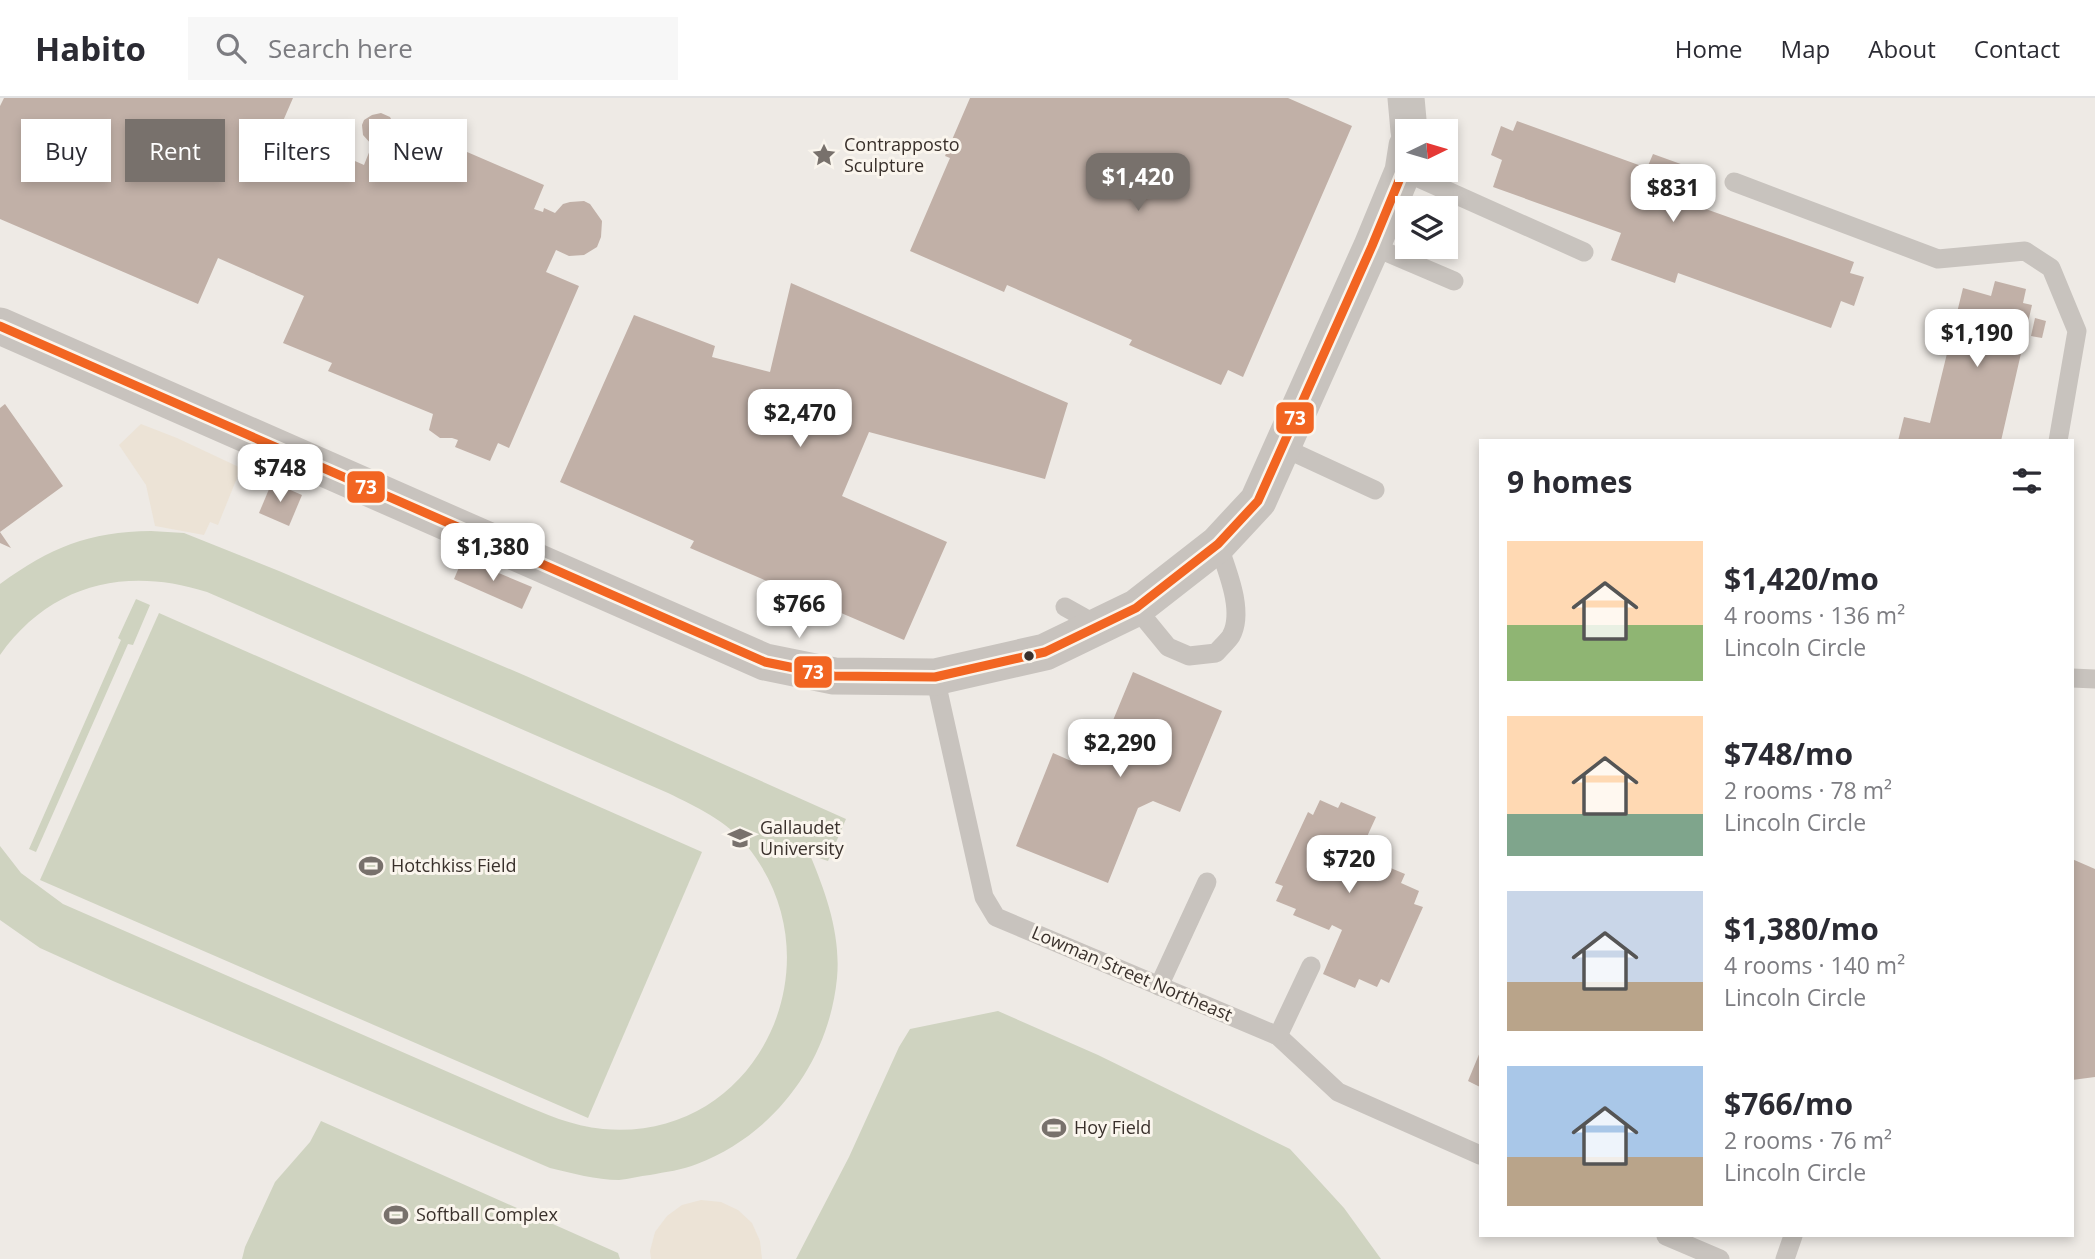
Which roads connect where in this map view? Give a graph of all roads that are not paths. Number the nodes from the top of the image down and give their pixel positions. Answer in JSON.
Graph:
{"nodes":[{"id":1,"x":1406,"y":98,"type":"edge"},
{"id":2,"x":1408,"y":119,"type":"edge"},
{"id":3,"x":1396,"y":182,"type":"edge"},
{"id":4,"x":1451,"y":182,"type":"edge"},
{"id":5,"x":1734,"y":182,"type":"dead end"},
{"id":6,"x":1372,"y":246,"type":"junction"},
{"id":7,"x":1584,"y":252,"type":"dead end"},
{"id":8,"x":1454,"y":281,"type":"dead end"},
{"id":9,"x":0,"y":327,"type":"edge"},
{"id":10,"x":2058,"y":439,"type":"edge"},
{"id":11,"x":1282,"y":447,"type":"junction"},
{"id":12,"x":1375,"y":490,"type":"dead end"},
{"id":13,"x":1218,"y":544,"type":"junction"},
{"id":14,"x":1065,"y":607,"type":"dead end"},
{"id":15,"x":1136,"y":608,"type":"junction"},
{"id":16,"x":1099,"y":626,"type":"junction"},
{"id":17,"x":958,"y":665,"type":"junction"},
{"id":18,"x":2074,"y":678,"type":"edge"},
{"id":19,"x":2095,"y":679,"type":"edge"},
{"id":20,"x":1207,"y":882,"type":"dead end"},
{"id":21,"x":1311,"y":966,"type":"dead end"},
{"id":22,"x":1159,"y":986,"type":"junction"},
{"id":23,"x":1278,"y":1036,"type":"junction"},
{"id":24,"x":1479,"y":1155,"type":"edge"},
{"id":25,"x":1668,"y":1237,"type":"edge"},
{"id":26,"x":1793,"y":1237,"type":"edge"},
{"id":27,"x":1720,"y":1259,"type":"edge"},
{"id":28,"x":1785,"y":1259,"type":"edge"}],
"edges":[{"from":1,"to":2,"type":"street"},
{"from":3,"to":6,"type":"street"},
{"from":4,"to":7,"type":"lane"},
{"from":5,"to":10,"type":"lane"},
{"from":6,"to":8,"type":"lane"},
{"from":6,"to":11,"type":"street"},
{"from":9,"to":17,"type":"street"},
{"from":11,"to":12,"type":"lane"},
{"from":11,"to":13,"type":"street"},
{"from":13,"to":15,"type":"street"},
{"from":13,"to":15,"type":"lane"},
{"from":14,"to":16,"type":"lane"},
{"from":15,"to":16,"type":"street"},
{"from":16,"to":17,"type":"street"},
{"from":17,"to":22,"type":"lane","name":"Lowman Street Northeast"},
{"from":18,"to":19,"type":"lane"},
{"from":20,"to":22,"type":"lane"},
{"from":21,"to":23,"type":"lane"},
{"from":22,"to":23,"type":"lane","name":"Lowman Street Northeast"},
{"from":23,"to":24,"type":"lane","name":"Lowman Street Northeast"},
{"from":25,"to":27,"type":"lane"},
{"from":26,"to":28,"type":"lane"}]}
